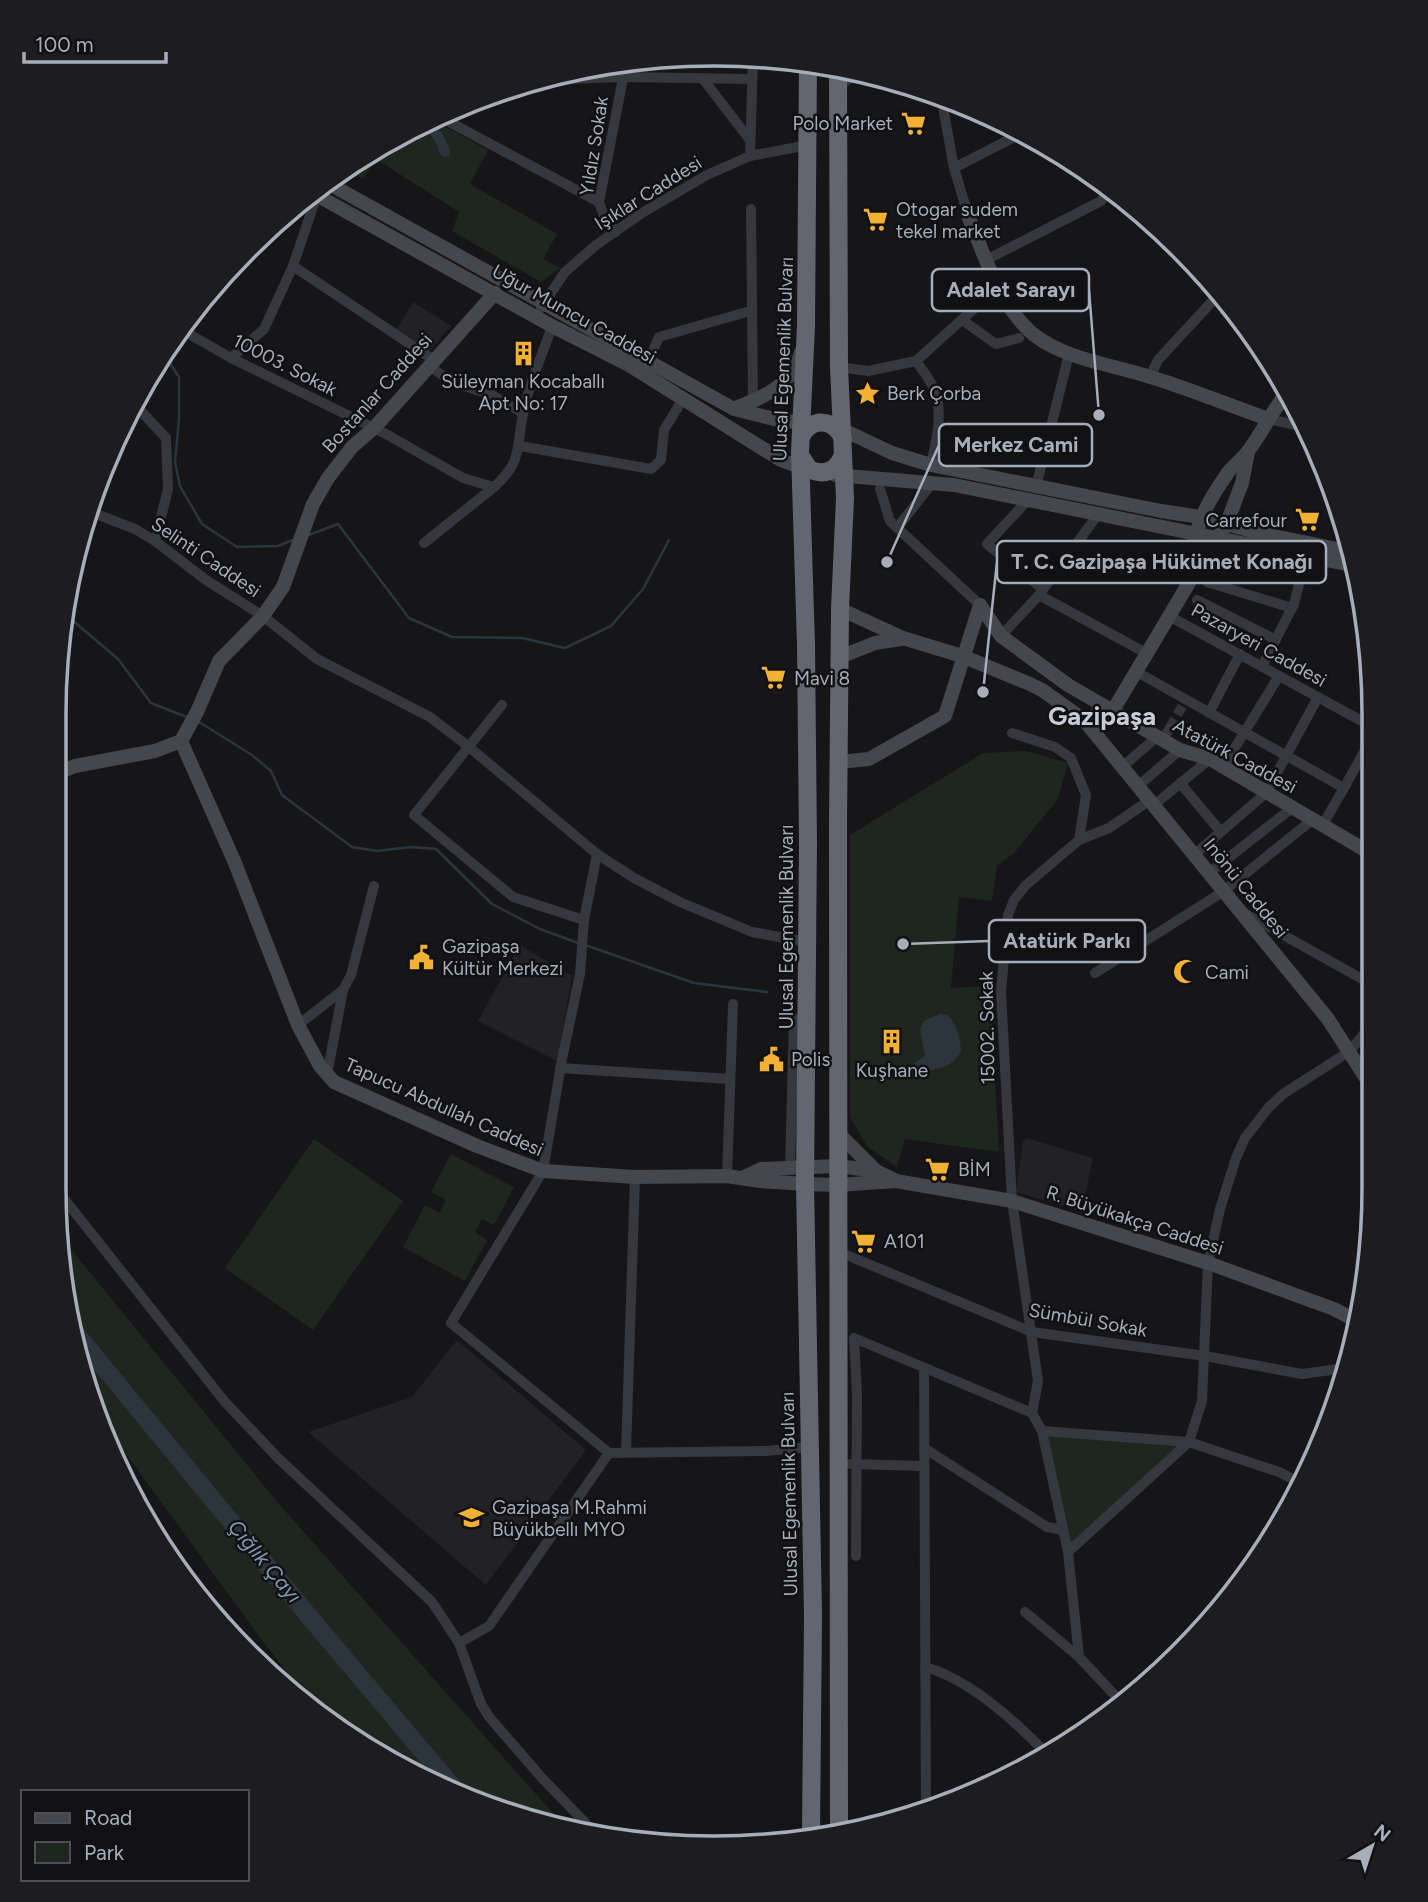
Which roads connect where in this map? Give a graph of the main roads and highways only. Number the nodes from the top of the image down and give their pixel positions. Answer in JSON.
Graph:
{"nodes":[{"id":1,"x":808,"y":74,"type":"edge"},
{"id":2,"x":838,"y":78,"type":"edge"},
{"id":3,"x":840,"y":437,"type":"junction"},
{"id":4,"x":808,"y":449,"type":"junction"},
{"id":5,"x":839,"y":1823,"type":"edge"},
{"id":6,"x":811,"y":1828,"type":"edge"}],
"edges":[{"from":1,"to":4,"type":"highway","name":"Ulusal Egemenlik Bulvarı"},
{"from":2,"to":3,"type":"highway"},
{"from":3,"to":4,"type":"highway"},
{"from":3,"to":4,"type":"highway"},
{"from":3,"to":5,"type":"highway"},
{"from":4,"to":6,"type":"highway","name":"Ulusal Egemenlik Bulvarı"}]}
